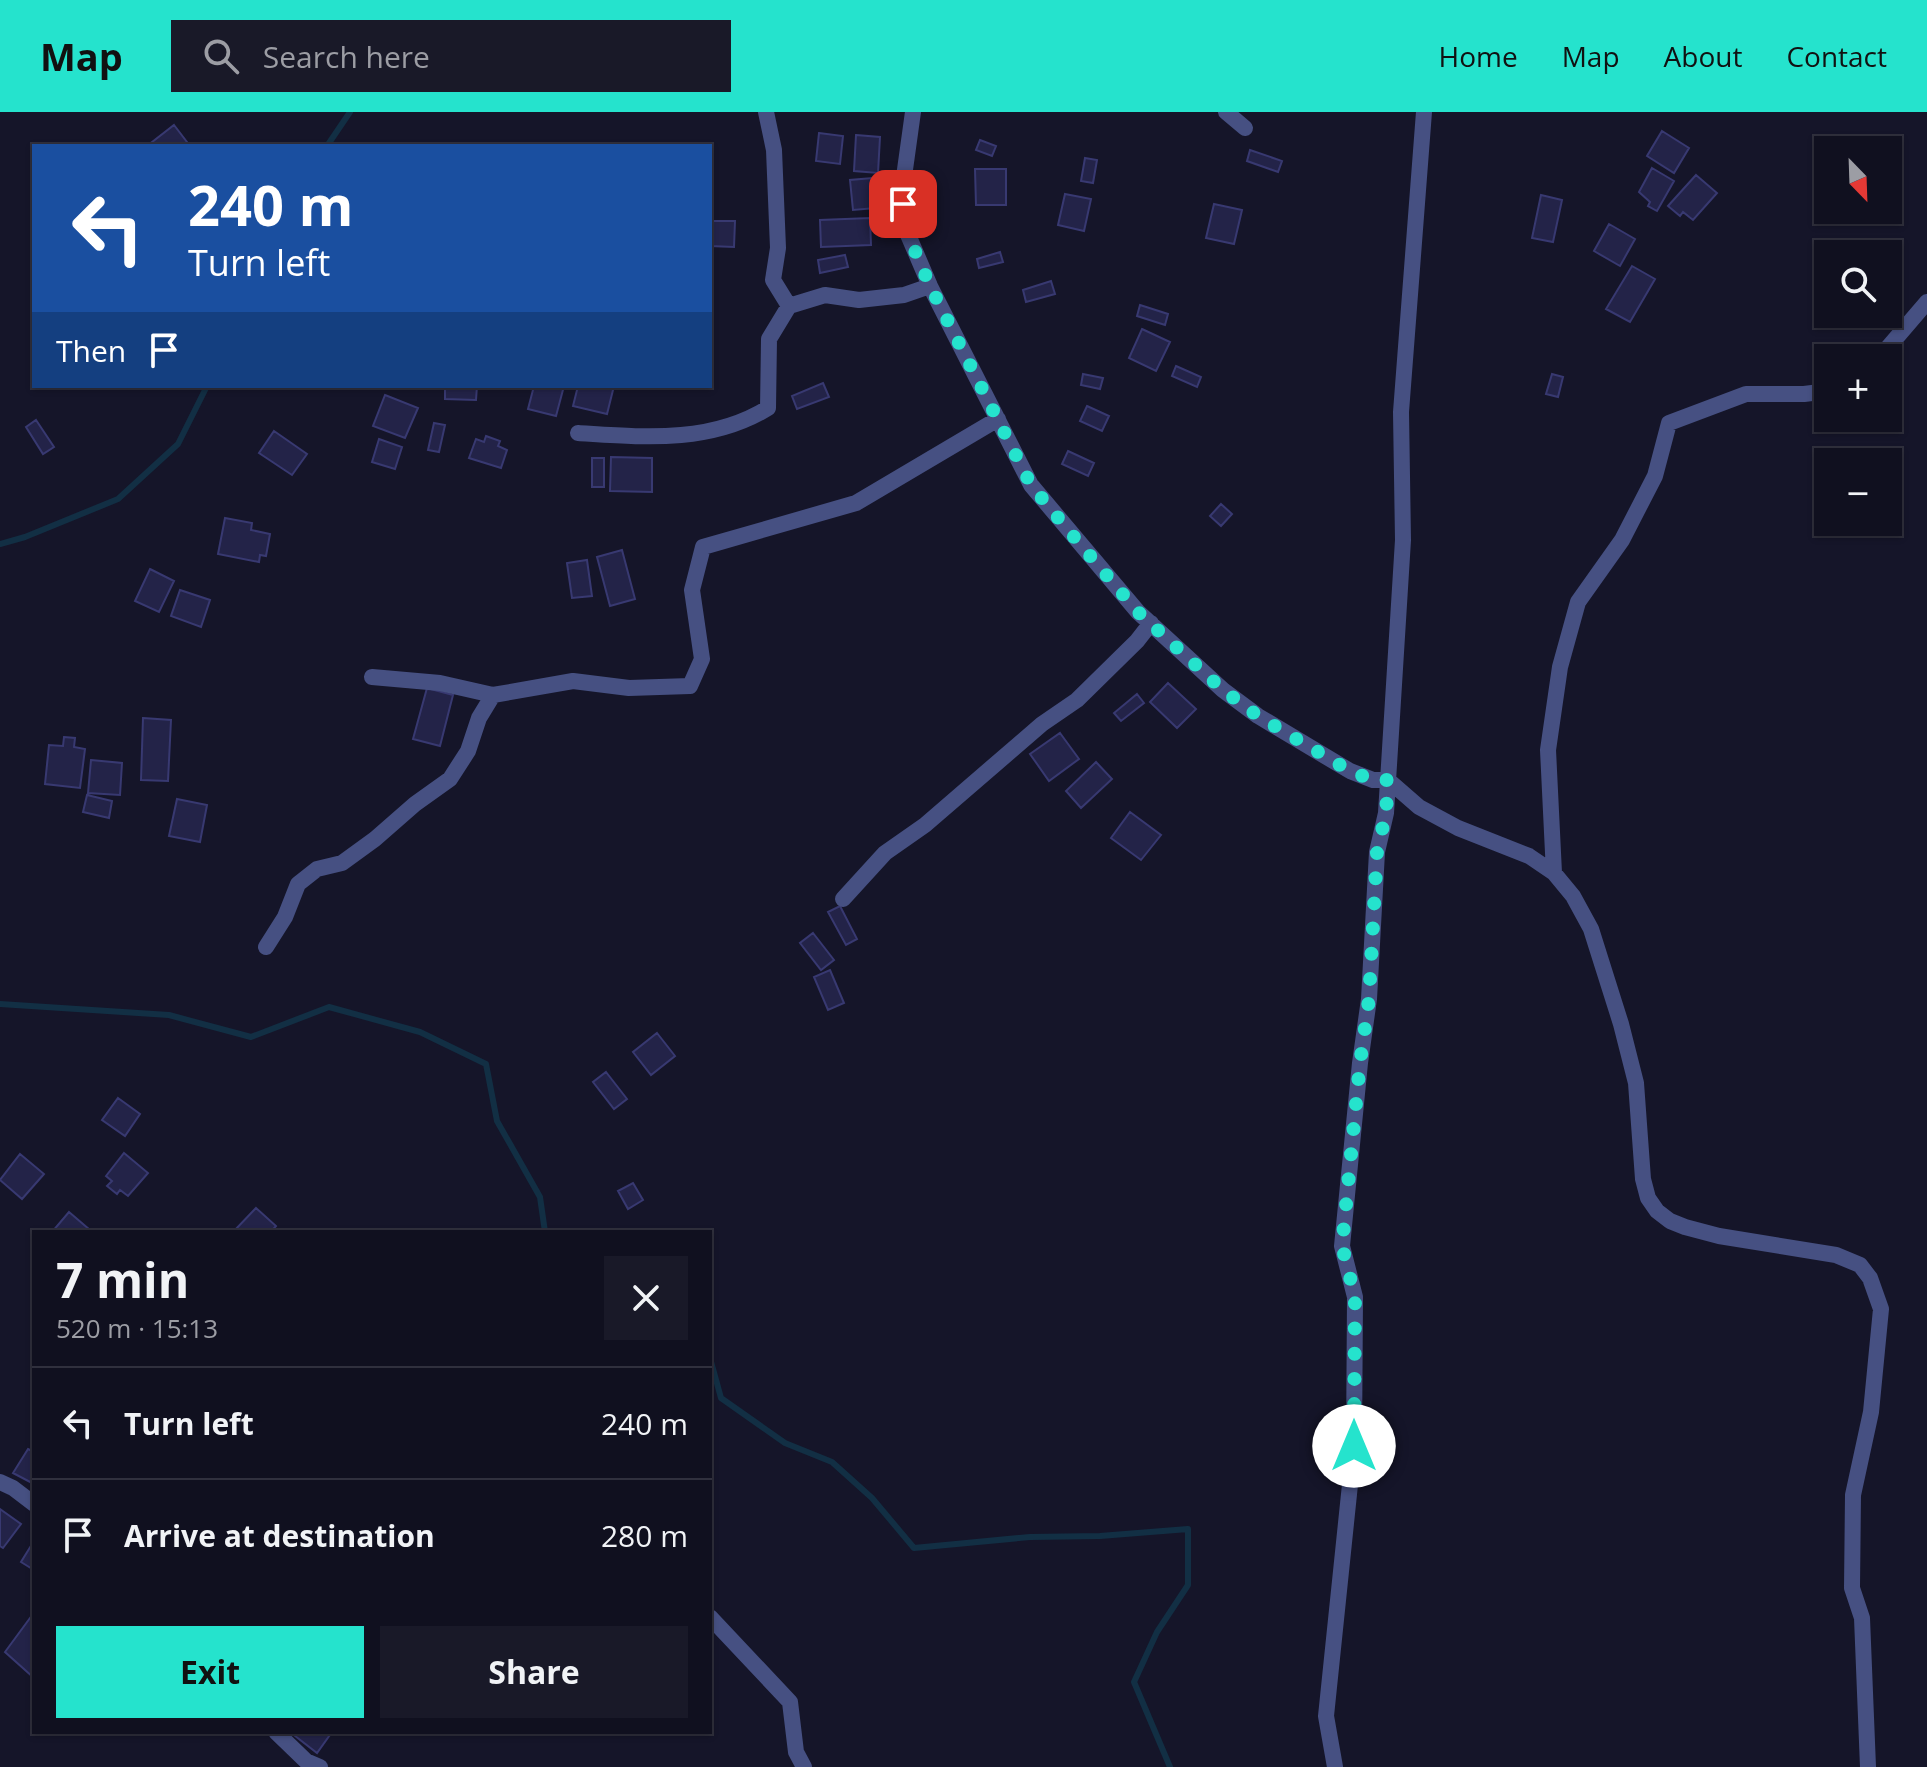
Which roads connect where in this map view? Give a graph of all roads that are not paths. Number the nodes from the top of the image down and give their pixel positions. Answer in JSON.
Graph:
{"nodes":[{"id":1,"x":766,"y":112,"type":"edge"},
{"id":2,"x":913,"y":112,"type":"edge"},
{"id":3,"x":1226,"y":112,"type":"edge"},
{"id":4,"x":1424,"y":112,"type":"edge"},
{"id":5,"x":1245,"y":128,"type":"dead end"},
{"id":6,"x":930,"y":286,"type":"junction"},
{"id":7,"x":1927,"y":302,"type":"edge"},
{"id":8,"x":789,"y":306,"type":"junction"},
{"id":9,"x":1891,"y":344,"type":"edge"},
{"id":10,"x":1814,"y":393,"type":"edge"},
{"id":11,"x":998,"y":419,"type":"junction"},
{"id":12,"x":578,"y":433,"type":"dead end"},
{"id":13,"x":1151,"y":623,"type":"junction"},
{"id":14,"x":372,"y":677,"type":"dead end"},
{"id":15,"x":493,"y":695,"type":"junction"},
{"id":16,"x":1388,"y":780,"type":"junction"},
{"id":17,"x":1554,"y":873,"type":"junction"},
{"id":18,"x":843,"y":899,"type":"dead end"},
{"id":19,"x":266,"y":947,"type":"dead end"},
{"id":20,"x":0,"y":1482,"type":"edge"},
{"id":21,"x":32,"y":1502,"type":"edge"},
{"id":22,"x":712,"y":1619,"type":"edge"},
{"id":23,"x":278,"y":1734,"type":"edge"},
{"id":24,"x":320,"y":1767,"type":"edge"},
{"id":25,"x":804,"y":1767,"type":"edge"},
{"id":26,"x":1335,"y":1767,"type":"edge"},
{"id":27,"x":1868,"y":1767,"type":"edge"}],
"edges":[{"from":1,"to":8,"type":"street"},
{"from":2,"to":6,"type":"street"},
{"from":3,"to":5,"type":"street"},
{"from":4,"to":16,"type":"street"},
{"from":6,"to":8,"type":"street"},
{"from":6,"to":11,"type":"street"},
{"from":7,"to":9,"type":"street"},
{"from":8,"to":12,"type":"street"},
{"from":10,"to":17,"type":"street"},
{"from":11,"to":13,"type":"street"},
{"from":11,"to":15,"type":"street"},
{"from":13,"to":16,"type":"street"},
{"from":13,"to":18,"type":"street"},
{"from":14,"to":15,"type":"street"},
{"from":15,"to":19,"type":"street"},
{"from":16,"to":17,"type":"street"},
{"from":16,"to":26,"type":"street"},
{"from":17,"to":27,"type":"street"},
{"from":20,"to":21,"type":"street"},
{"from":22,"to":25,"type":"street"},
{"from":23,"to":24,"type":"street"}]}
